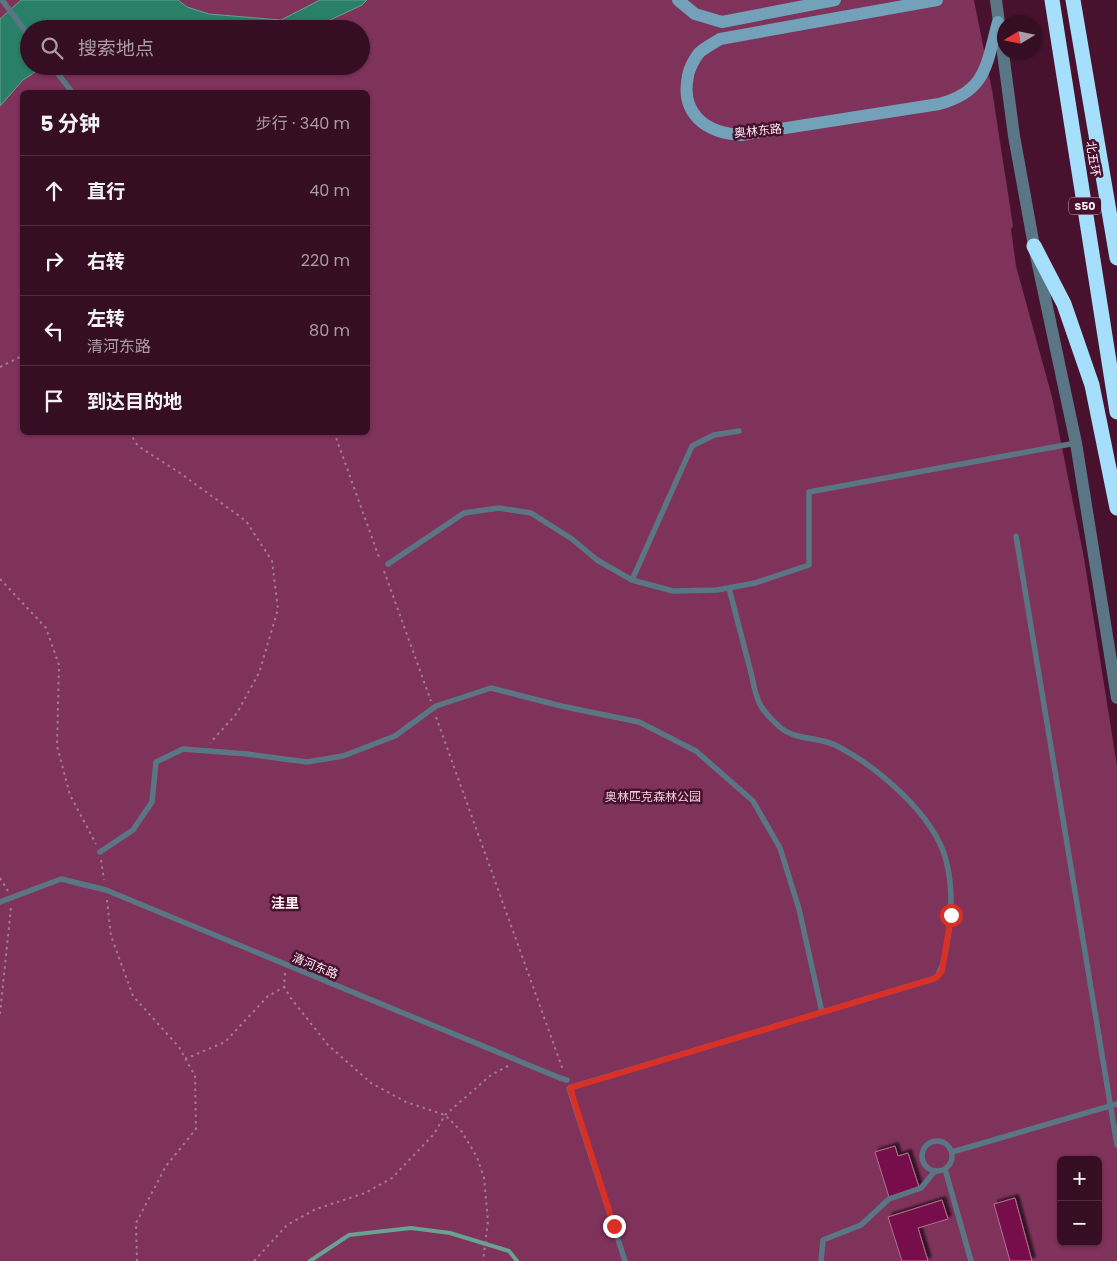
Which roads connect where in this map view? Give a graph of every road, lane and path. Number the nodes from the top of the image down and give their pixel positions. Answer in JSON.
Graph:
{"nodes":[{"id":1,"x":2,"y":0,"type":"edge"},
{"id":2,"x":678,"y":0,"type":"edge"},
{"id":3,"x":835,"y":0,"type":"edge"},
{"id":4,"x":937,"y":0,"type":"edge"},
{"id":5,"x":996,"y":0,"type":"edge"},
{"id":6,"x":1052,"y":0,"type":"edge"},
{"id":7,"x":1072,"y":0,"type":"edge"},
{"id":8,"x":997,"y":15,"type":"edge"},
{"id":9,"x":20,"y":24,"type":"edge"},
{"id":10,"x":997,"y":25,"type":"edge"},
{"id":11,"x":1003,"y":60,"type":"edge"},
{"id":12,"x":59,"y":75,"type":"edge"},
{"id":13,"x":70,"y":90,"type":"edge"},
{"id":14,"x":1034,"y":246,"type":"junction"},
{"id":15,"x":1117,"y":258,"type":"edge"},
{"id":16,"x":20,"y":357,"type":"edge"},
{"id":17,"x":0,"y":367,"type":"edge"},
{"id":18,"x":1117,"y":412,"type":"edge"},
{"id":19,"x":739,"y":431,"type":"dead end"},
{"id":20,"x":131,"y":435,"type":"edge"},
{"id":21,"x":335,"y":435,"type":"edge"},
{"id":22,"x":1076,"y":443,"type":"junction"},
{"id":23,"x":1117,"y":508,"type":"edge"},
{"id":24,"x":1016,"y":536,"type":"dead end"},
{"id":25,"x":380,"y":561,"type":"dead end"},
{"id":26,"x":388,"y":564,"type":"dead end"},
{"id":27,"x":384,"y":570,"type":"dead end"},
{"id":28,"x":0,"y":579,"type":"edge"},
{"id":29,"x":632,"y":580,"type":"junction"},
{"id":30,"x":728,"y":588,"type":"junction"},
{"id":31,"x":1117,"y":698,"type":"edge"},
{"id":32,"x":433,"y":708,"type":"junction"},
{"id":33,"x":203,"y":751,"type":"junction"},
{"id":34,"x":100,"y":852,"type":"junction"},
{"id":35,"x":0,"y":878,"type":"edge"},
{"id":36,"x":106,"y":890,"type":"junction"},
{"id":37,"x":12,"y":897,"type":"junction"},
{"id":38,"x":0,"y":902,"type":"edge"},
{"id":39,"x":286,"y":965,"type":"junction"},
{"id":40,"x":284,"y":986,"type":"junction"},
{"id":41,"x":822,"y":1012,"type":"junction"},
{"id":42,"x":0,"y":1014,"type":"edge"},
{"id":43,"x":185,"y":1059,"type":"junction"},
{"id":44,"x":518,"y":1061,"type":"junction"},
{"id":45,"x":567,"y":1080,"type":"dead end"},
{"id":46,"x":570,"y":1088,"type":"junction"},
{"id":47,"x":1114,"y":1105,"type":"edge"},
{"id":48,"x":444,"y":1115,"type":"junction"},
{"id":49,"x":1117,"y":1144,"type":"edge"},
{"id":50,"x":952,"y":1152,"type":"junction"},
{"id":51,"x":945,"y":1169,"type":"junction"},
{"id":52,"x":935,"y":1171,"type":"junction"},
{"id":53,"x":138,"y":1261,"type":"edge"},
{"id":54,"x":254,"y":1261,"type":"edge"},
{"id":55,"x":483,"y":1261,"type":"edge"},
{"id":56,"x":625,"y":1261,"type":"edge"},
{"id":57,"x":821,"y":1261,"type":"edge"},
{"id":58,"x":971,"y":1261,"type":"edge"}],
"edges":[{"from":1,"to":9,"type":"lane"},
{"from":2,"to":3,"type":"main road"},
{"from":4,"to":10,"type":"main road","name":"奥林东路"},
{"from":5,"to":8,"type":"street"},
{"from":6,"to":18,"type":"highway","name":"北五环","number":"S50"},
{"from":7,"to":15,"type":"highway","name":"北五环","number":"S50"},
{"from":11,"to":14,"type":"street"},
{"from":12,"to":13,"type":"lane"},
{"from":14,"to":22,"type":"street"},
{"from":14,"to":23,"type":"highway"},
{"from":16,"to":17,"type":"path"},
{"from":19,"to":29,"type":"lane"},
{"from":20,"to":33,"type":"path"},
{"from":21,"to":25,"type":"path"},
{"from":22,"to":30,"type":"lane"},
{"from":22,"to":31,"type":"street"},
{"from":24,"to":47,"type":"lane"},
{"from":26,"to":29,"type":"lane"},
{"from":27,"to":32,"type":"path"},
{"from":28,"to":34,"type":"path"},
{"from":29,"to":30,"type":"lane"},
{"from":30,"to":41,"type":"lane"},
{"from":32,"to":33,"type":"lane"},
{"from":32,"to":41,"type":"lane"},
{"from":32,"to":46,"type":"path"},
{"from":33,"to":34,"type":"lane"},
{"from":34,"to":36,"type":"path"},
{"from":35,"to":37,"type":"path"},
{"from":36,"to":37,"type":"lane","name":"清河东路"},
{"from":36,"to":39,"type":"lane","name":"清河东路"},
{"from":36,"to":43,"type":"path"},
{"from":37,"to":38,"type":"lane"},
{"from":37,"to":42,"type":"path"},
{"from":39,"to":40,"type":"path"},
{"from":39,"to":44,"type":"lane","name":"清河东路"},
{"from":40,"to":43,"type":"path"},
{"from":40,"to":48,"type":"path"},
{"from":41,"to":46,"type":"lane"},
{"from":43,"to":53,"type":"path"},
{"from":44,"to":45,"type":"lane","name":"清河东路","bridge":true},
{"from":44,"to":48,"type":"path"},
{"from":46,"to":56,"type":"lane"},
{"from":47,"to":49,"type":"lane"},
{"from":47,"to":50,"type":"lane"},
{"from":48,"to":54,"type":"path"},
{"from":48,"to":55,"type":"path"},
{"from":50,"to":51,"type":"lane"},
{"from":50,"to":52,"type":"lane"},
{"from":51,"to":52,"type":"lane"},
{"from":51,"to":58,"type":"lane"},
{"from":52,"to":57,"type":"lane"}]}
